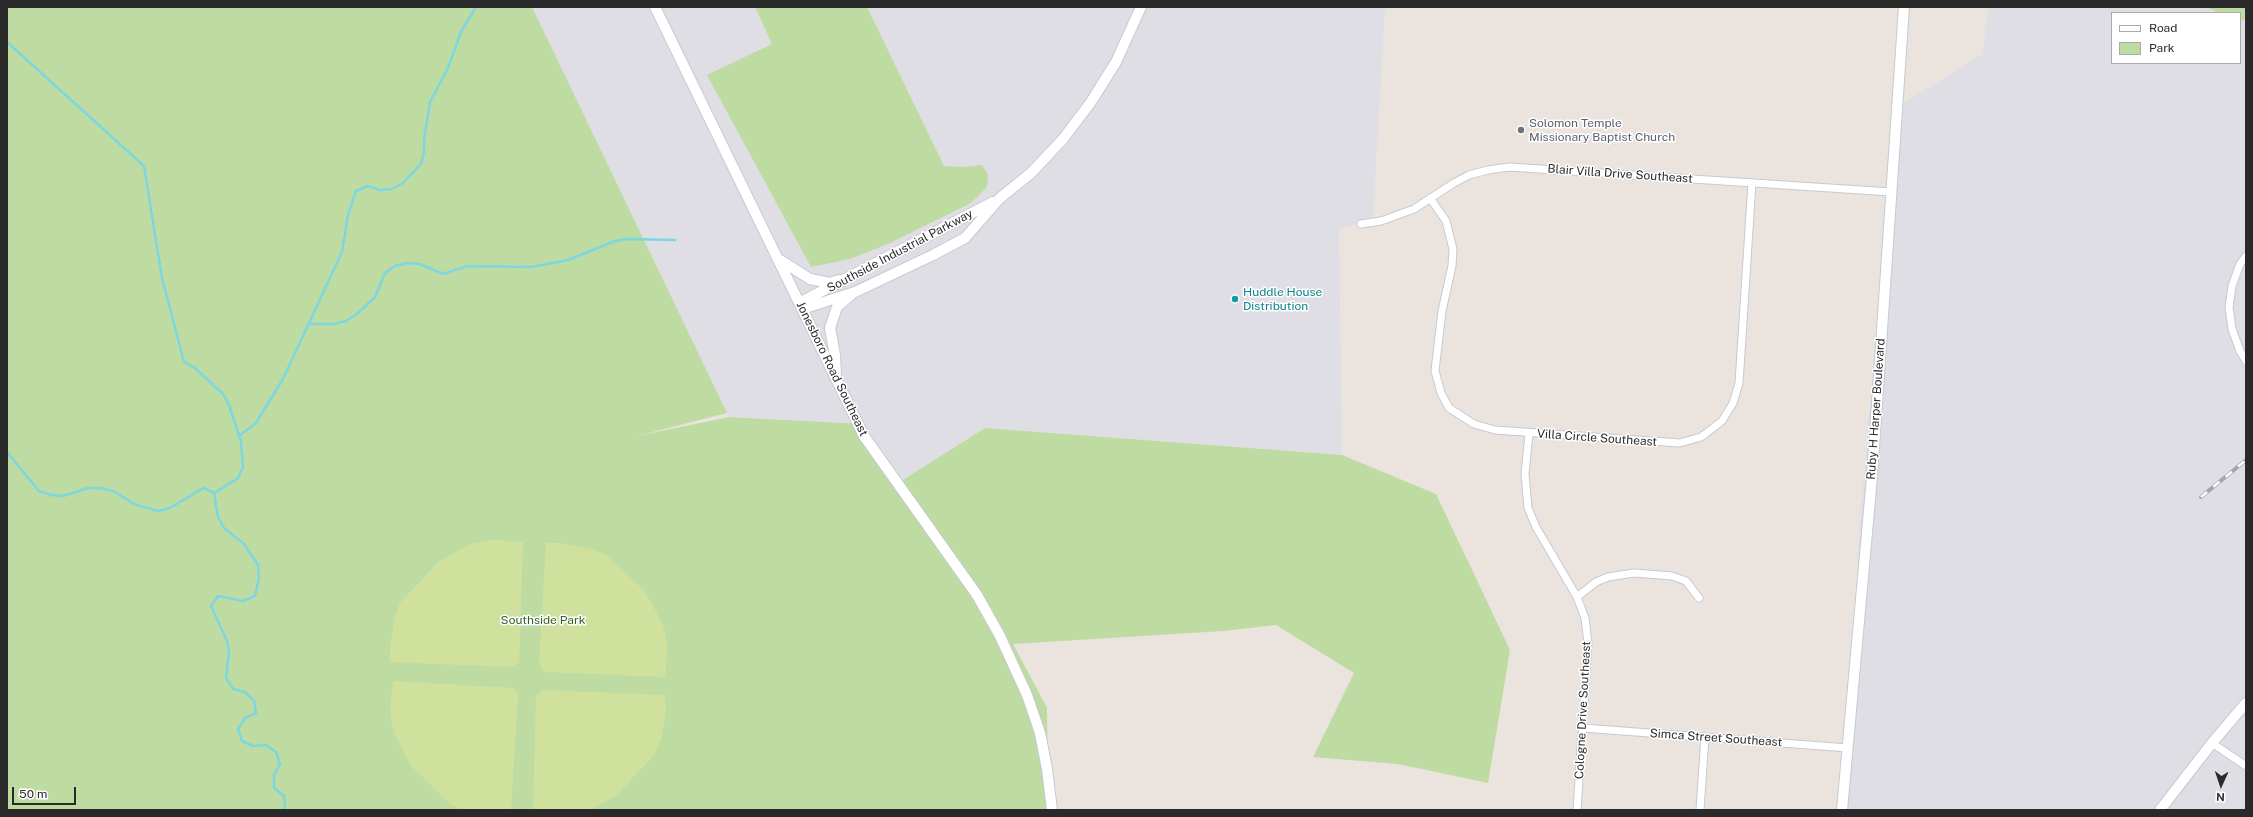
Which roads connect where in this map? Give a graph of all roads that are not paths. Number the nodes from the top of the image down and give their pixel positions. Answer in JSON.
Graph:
{"nodes":[{"id":1,"x":655,"y":7,"type":"edge"},
{"id":2,"x":1141,"y":7,"type":"edge"},
{"id":3,"x":1904,"y":7,"type":"edge"},
{"id":4,"x":1752,"y":183,"type":"junction"},
{"id":5,"x":1891,"y":192,"type":"junction"},
{"id":6,"x":1000,"y":198,"type":"junction"},
{"id":7,"x":1430,"y":198,"type":"junction"},
{"id":8,"x":1361,"y":224,"type":"dead end"},
{"id":9,"x":2246,"y":256,"type":"edge"},
{"id":10,"x":778,"y":258,"type":"junction"},
{"id":11,"x":887,"y":258,"type":"junction"},
{"id":12,"x":894,"y":274,"type":"junction"},
{"id":13,"x":849,"y":278,"type":"junction"},
{"id":14,"x":855,"y":292,"type":"junction"},
{"id":15,"x":800,"y":306,"type":"junction"},
{"id":16,"x":2246,"y":362,"type":"edge"},
{"id":17,"x":836,"y":379,"type":"junction"},
{"id":18,"x":1529,"y":433,"type":"junction"},
{"id":19,"x":1577,"y":597,"type":"junction"},
{"id":20,"x":1699,"y":598,"type":"dead end"},
{"id":21,"x":2246,"y":703,"type":"edge"},
{"id":22,"x":1583,"y":728,"type":"junction"},
{"id":23,"x":1705,"y":737,"type":"junction"},
{"id":24,"x":2212,"y":743,"type":"junction"},
{"id":25,"x":1848,"y":748,"type":"junction"},
{"id":26,"x":2246,"y":766,"type":"edge"},
{"id":27,"x":1052,"y":810,"type":"edge"},
{"id":28,"x":1577,"y":810,"type":"edge"},
{"id":29,"x":1700,"y":810,"type":"edge"},
{"id":30,"x":1842,"y":810,"type":"edge"},
{"id":31,"x":2160,"y":810,"type":"edge"}],
"edges":[{"from":1,"to":10,"type":"street","name":"Jonesboro Road Southeast"},
{"from":2,"to":6,"type":"street","name":"Southside Industrial Parkway"},
{"from":3,"to":5,"type":"street","name":"Ruby H Harper Boulevard"},
{"from":4,"to":5,"type":"street","name":"Blair Villa Drive Southeast"},
{"from":4,"to":7,"type":"street","name":"Blair Villa Drive Southeast"},
{"from":4,"to":18,"type":"street","name":"Villa Circle Southeast"},
{"from":5,"to":25,"type":"street","name":"Ruby H Harper Boulevard"},
{"from":6,"to":11,"type":"street","name":"Southside Industrial Parkway"},
{"from":6,"to":12,"type":"street","name":"Southside Industrial Parkway"},
{"from":7,"to":8,"type":"street","name":"Blair Villa Drive Southeast"},
{"from":7,"to":18,"type":"street","name":"Villa Circle Southeast"},
{"from":9,"to":16,"type":"street"},
{"from":10,"to":13,"type":"street"},
{"from":10,"to":15,"type":"street","name":"Jonesboro Road Southeast"},
{"from":11,"to":12,"type":"street"},
{"from":11,"to":13,"type":"street","name":"Southside Industrial Parkway"},
{"from":12,"to":14,"type":"street","name":"Southside Industrial Parkway"},
{"from":13,"to":15,"type":"street","name":"Southside Industrial Parkway"},
{"from":14,"to":15,"type":"street","name":"Southside Industrial Parkway"},
{"from":14,"to":17,"type":"street"},
{"from":15,"to":17,"type":"street","name":"Jonesboro Road Southeast"},
{"from":17,"to":27,"type":"street","name":"Jonesboro Road Southeast"},
{"from":18,"to":19,"type":"street","name":"Cologne Drive Southeast"},
{"from":19,"to":20,"type":"street"},
{"from":19,"to":22,"type":"street","name":"Cologne Drive Southeast"},
{"from":21,"to":24,"type":"street"},
{"from":22,"to":23,"type":"street","name":"Simca Street Southeast"},
{"from":22,"to":28,"type":"street","name":"Cologne Drive Southeast"},
{"from":23,"to":25,"type":"street","name":"Simca Street Southeast"},
{"from":23,"to":29,"type":"street"},
{"from":24,"to":26,"type":"street"},
{"from":24,"to":31,"type":"street"},
{"from":25,"to":30,"type":"street","name":"Ruby H Harper Boulevard"}]}
